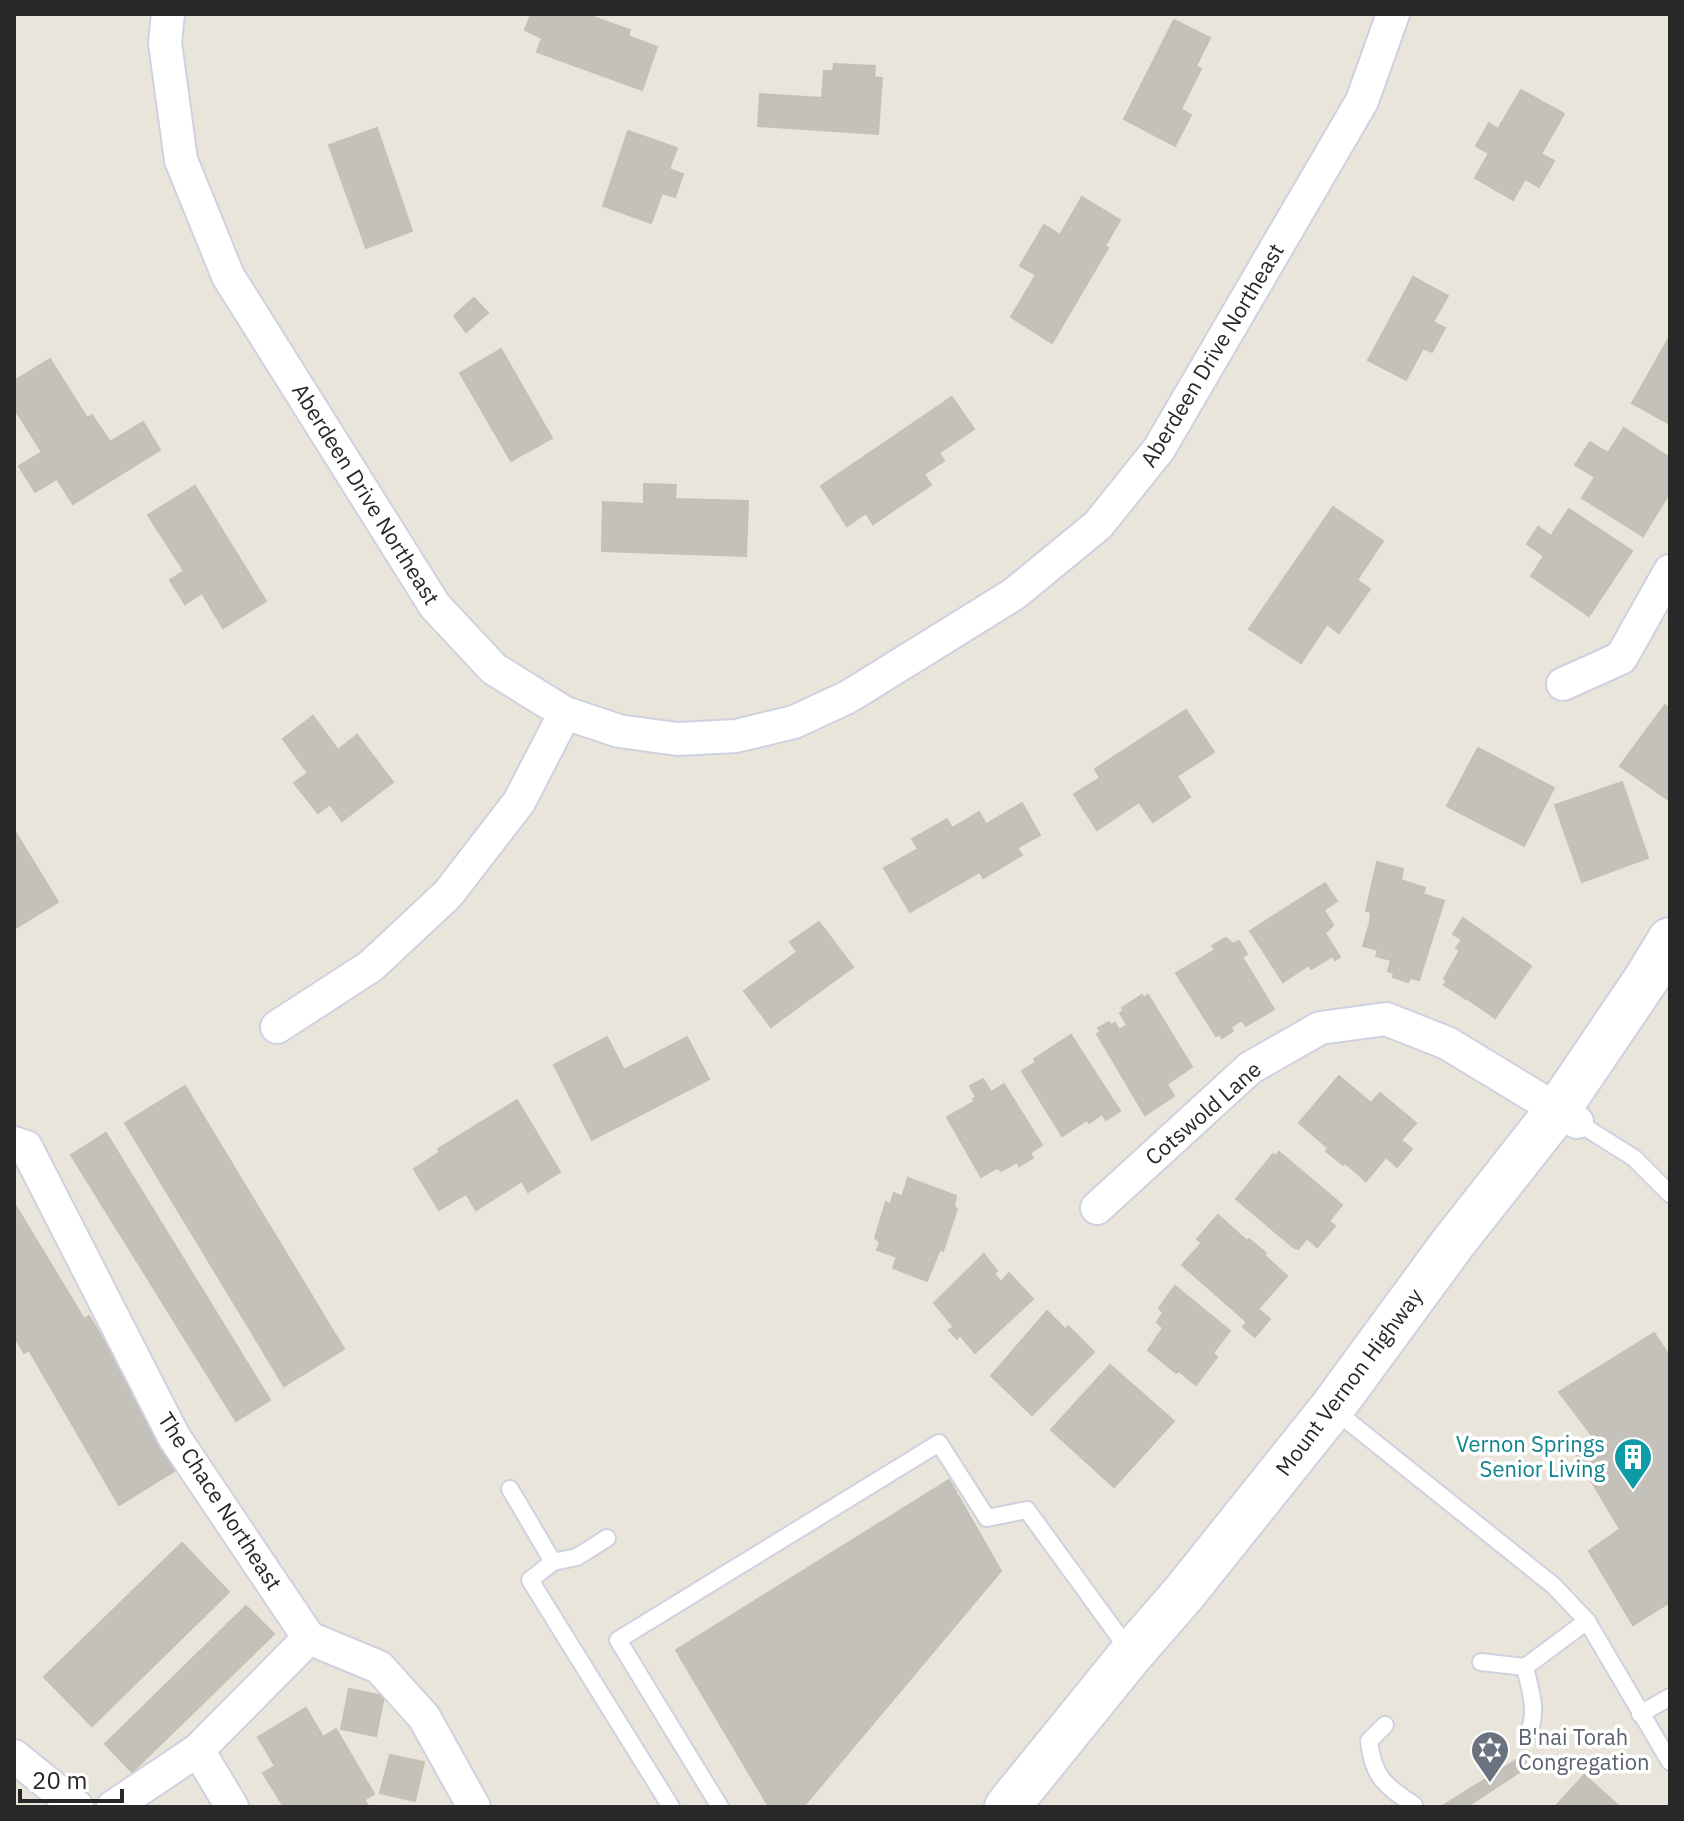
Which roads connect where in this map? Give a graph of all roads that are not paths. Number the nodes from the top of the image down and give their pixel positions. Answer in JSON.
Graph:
{"nodes":[{"id":1,"x":168,"y":14,"type":"edge"},
{"id":2,"x":1393,"y":14,"type":"edge"},
{"id":3,"x":1670,"y":571,"type":"edge"},
{"id":4,"x":1563,"y":684,"type":"dead end"},
{"id":5,"x":565,"y":713,"type":"junction"},
{"id":6,"x":1670,"y":940,"type":"edge"},
{"id":7,"x":1659,"y":979,"type":"edge"},
{"id":8,"x":277,"y":1027,"type":"dead end"},
{"id":9,"x":1567,"y":1116,"type":"junction"},
{"id":10,"x":14,"y":1143,"type":"edge"},
{"id":11,"x":1670,"y":1194,"type":"edge"},
{"id":12,"x":1097,"y":1208,"type":"dead end"},
{"id":13,"x":1332,"y":1408,"type":"junction"},
{"id":14,"x":510,"y":1489,"type":"dead end"},
{"id":15,"x":607,"y":1538,"type":"dead end"},
{"id":16,"x":553,"y":1562,"type":"junction"},
{"id":17,"x":1587,"y":1621,"type":"junction"},
{"id":18,"x":309,"y":1638,"type":"junction"},
{"id":19,"x":1131,"y":1654,"type":"junction"},
{"id":20,"x":1481,"y":1662,"type":"dead end"},
{"id":21,"x":1525,"y":1667,"type":"junction"},
{"id":22,"x":1670,"y":1697,"type":"edge"},
{"id":23,"x":1640,"y":1714,"type":"junction"},
{"id":24,"x":1385,"y":1725,"type":"dead end"},
{"id":25,"x":1529,"y":1732,"type":"dead end"},
{"id":26,"x":198,"y":1750,"type":"junction"},
{"id":27,"x":14,"y":1756,"type":"edge"},
{"id":28,"x":1670,"y":1762,"type":"edge"},
{"id":29,"x":1414,"y":1805,"type":"edge"},
{"id":30,"x":77,"y":1807,"type":"edge"},
{"id":31,"x":113,"y":1807,"type":"edge"},
{"id":32,"x":232,"y":1807,"type":"edge"},
{"id":33,"x":474,"y":1807,"type":"edge"},
{"id":34,"x":671,"y":1807,"type":"edge"},
{"id":35,"x":720,"y":1807,"type":"edge"},
{"id":36,"x":1007,"y":1807,"type":"edge"}],
"edges":[{"from":1,"to":5,"type":"street","name":"Aberdeen Drive Northeast"},
{"from":2,"to":5,"type":"street","name":"Aberdeen Drive Northeast"},
{"from":3,"to":4,"type":"street"},
{"from":5,"to":8,"type":"street"},
{"from":6,"to":7,"type":"main road","name":"Mount Vernon Highway"},
{"from":7,"to":9,"type":"main road","name":"Mount Vernon Highway"},
{"from":9,"to":11,"type":"lane"},
{"from":9,"to":12,"type":"street","name":"Cotswold Lane"},
{"from":9,"to":13,"type":"main road","name":"Mount Vernon Highway"},
{"from":10,"to":18,"type":"street","name":"The Chace Northeast"},
{"from":13,"to":17,"type":"lane"},
{"from":13,"to":19,"type":"main road","name":"Mount Vernon Highway"},
{"from":14,"to":16,"type":"lane"},
{"from":15,"to":16,"type":"lane"},
{"from":16,"to":34,"type":"lane"},
{"from":17,"to":21,"type":"lane"},
{"from":17,"to":23,"type":"lane"},
{"from":18,"to":26,"type":"street"},
{"from":18,"to":33,"type":"street"},
{"from":19,"to":35,"type":"lane"},
{"from":19,"to":36,"type":"main road","name":"Mount Vernon Highway"},
{"from":20,"to":21,"type":"lane"},
{"from":21,"to":25,"type":"lane"},
{"from":22,"to":23,"type":"lane"},
{"from":23,"to":28,"type":"lane"},
{"from":24,"to":29,"type":"lane"},
{"from":26,"to":31,"type":"street"},
{"from":26,"to":32,"type":"street"},
{"from":27,"to":30,"type":"street"}]}
